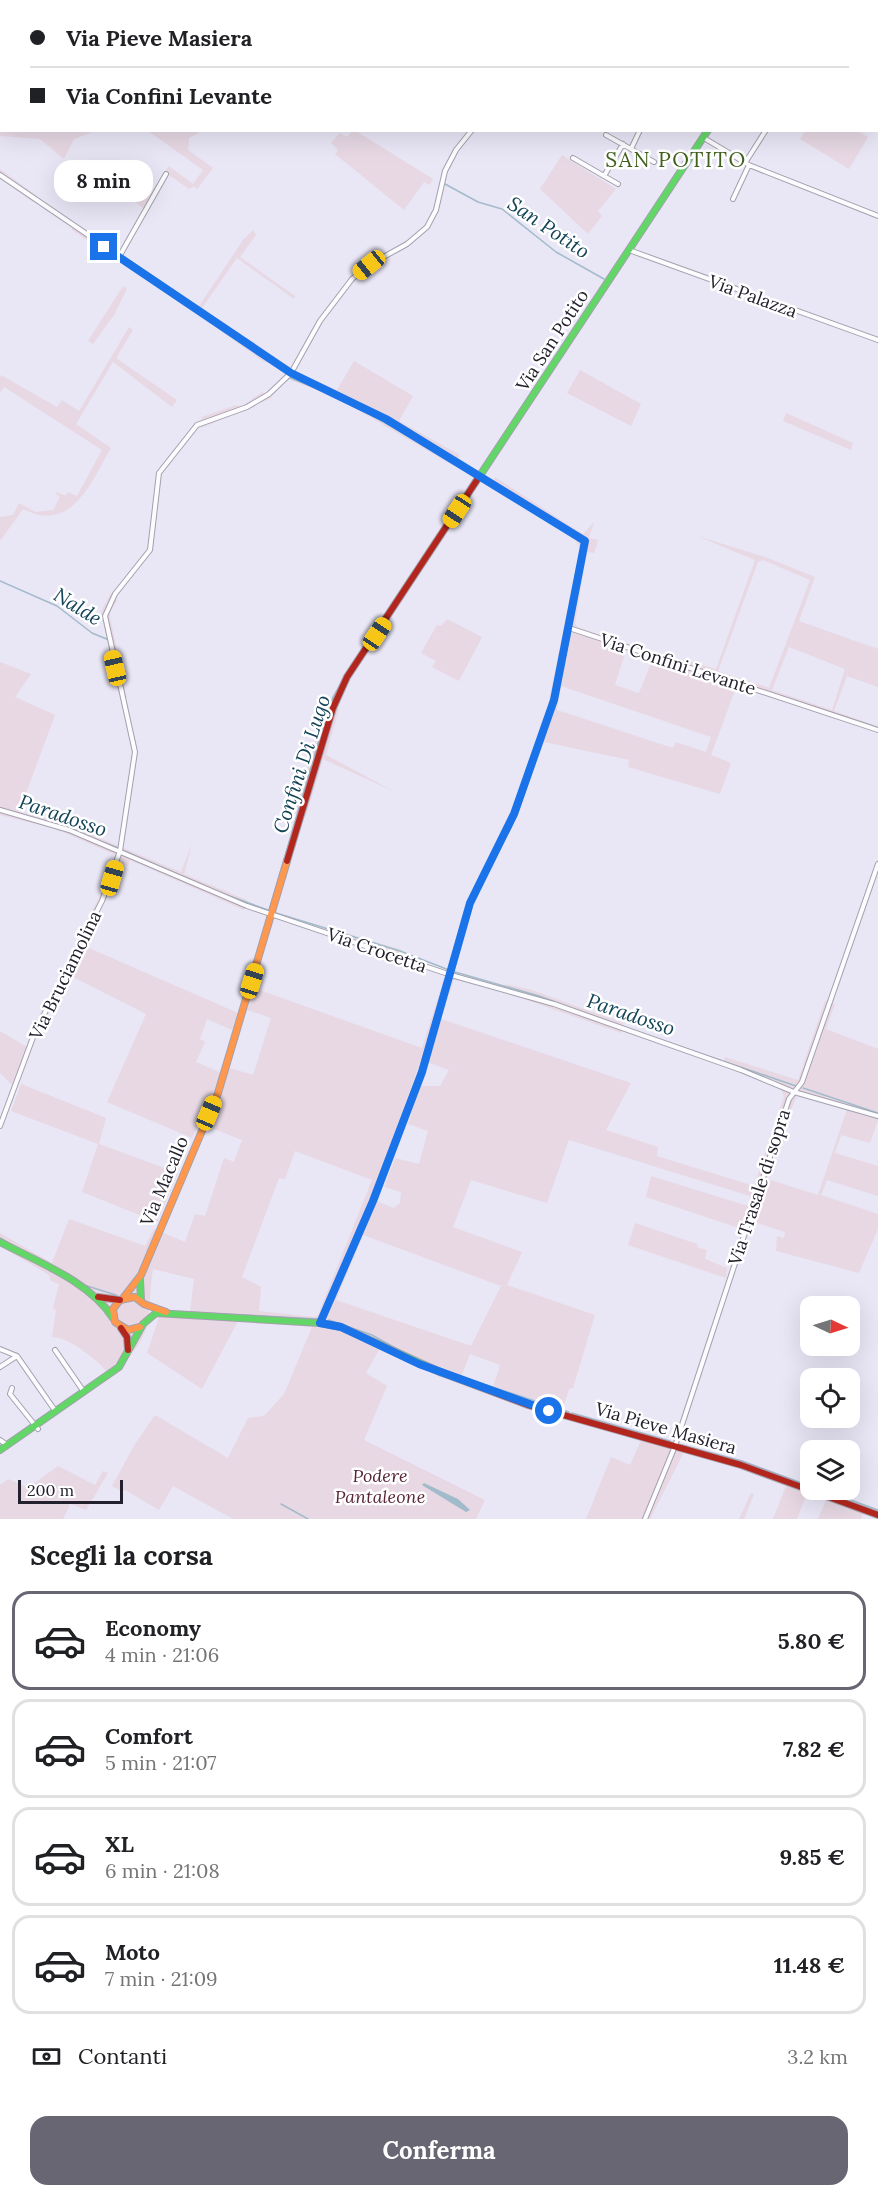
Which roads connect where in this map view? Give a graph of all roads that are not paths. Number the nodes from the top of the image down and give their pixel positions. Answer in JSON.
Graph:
{"nodes":[{"id":1,"x":470,"y":132,"type":"edge"},
{"id":2,"x":639,"y":132,"type":"edge"},
{"id":3,"x":707,"y":132,"type":"edge"},
{"id":4,"x":765,"y":132,"type":"edge"},
{"id":5,"x":606,"y":135,"type":"dead end"},
{"id":6,"x":704,"y":138,"type":"junction"},
{"id":7,"x":623,"y":144,"type":"junction"},
{"id":8,"x":631,"y":149,"type":"junction"},
{"id":9,"x":573,"y":158,"type":"dead end"},
{"id":10,"x":654,"y":162,"type":"dead end"},
{"id":11,"x":747,"y":164,"type":"junction"},
{"id":12,"x":166,"y":174,"type":"dead end"},
{"id":13,"x":0,"y":175,"type":"edge"},
{"id":14,"x":604,"y":176,"type":"junction"},
{"id":15,"x":618,"y":184,"type":"dead end"},
{"id":16,"x":733,"y":200,"type":"dead end"},
{"id":17,"x":878,"y":216,"type":"edge"},
{"id":18,"x":629,"y":250,"type":"junction"},
{"id":19,"x":119,"y":257,"type":"junction"},
{"id":20,"x":878,"y":340,"type":"edge"},
{"id":21,"x":291,"y":373,"type":"junction"},
{"id":22,"x":480,"y":475,"type":"junction"},
{"id":23,"x":569,"y":628,"type":"junction"},
{"id":24,"x":878,"y":730,"type":"edge"},
{"id":25,"x":0,"y":810,"type":"edge"},
{"id":26,"x":120,"y":851,"type":"junction"},
{"id":27,"x":878,"y":864,"type":"edge"},
{"id":28,"x":272,"y":914,"type":"junction"},
{"id":29,"x":451,"y":975,"type":"junction"},
{"id":30,"x":794,"y":1092,"type":"junction"},
{"id":31,"x":878,"y":1116,"type":"edge"},
{"id":32,"x":0,"y":1126,"type":"edge"},
{"id":33,"x":0,"y":1242,"type":"edge"},
{"id":34,"x":141,"y":1275,"type":"junction"},
{"id":35,"x":92,"y":1295,"type":"junction"},
{"id":36,"x":122,"y":1298,"type":"junction"},
{"id":37,"x":143,"y":1303,"type":"junction"},
{"id":38,"x":168,"y":1312,"type":"junction"},
{"id":39,"x":113,"y":1318,"type":"junction"},
{"id":40,"x":143,"y":1323,"type":"junction"},
{"id":41,"x":320,"y":1323,"type":"junction"},
{"id":42,"x":118,"y":1325,"type":"junction"},
{"id":43,"x":0,"y":1349,"type":"edge"},
{"id":44,"x":55,"y":1350,"type":"dead end"},
{"id":45,"x":17,"y":1356,"type":"junction"},
{"id":46,"x":128,"y":1356,"type":"junction"},
{"id":47,"x":0,"y":1367,"type":"edge"},
{"id":48,"x":12,"y":1388,"type":"dead end"},
{"id":49,"x":85,"y":1392,"type":"junction"},
{"id":50,"x":56,"y":1412,"type":"junction"},
{"id":51,"x":37,"y":1427,"type":"junction"},
{"id":52,"x":0,"y":1440,"type":"edge"},
{"id":53,"x":675,"y":1446,"type":"junction"},
{"id":54,"x":3,"y":1447,"type":"edge"},
{"id":55,"x":878,"y":1515,"type":"edge"},
{"id":56,"x":645,"y":1519,"type":"edge"}],
"edges":[{"from":1,"to":21,"type":"street","name":"Via Bruciamolina"},
{"from":2,"to":8,"type":"street"},
{"from":3,"to":6,"type":"street","name":"Via San Potito"},
{"from":4,"to":11,"type":"street"},
{"from":5,"to":7,"type":"street"},
{"from":6,"to":11,"type":"street"},
{"from":6,"to":18,"type":"street","name":"Via San Potito"},
{"from":7,"to":8,"type":"street"},
{"from":7,"to":14,"type":"street"},
{"from":8,"to":10,"type":"street"},
{"from":9,"to":14,"type":"street"},
{"from":11,"to":16,"type":"street"},
{"from":11,"to":17,"type":"street"},
{"from":12,"to":19,"type":"street"},
{"from":13,"to":19,"type":"street"},
{"from":14,"to":15,"type":"street"},
{"from":18,"to":20,"type":"street","name":"Via Palazza"},
{"from":18,"to":22,"type":"street","name":"Via San Potito"},
{"from":19,"to":21,"type":"street"},
{"from":21,"to":22,"type":"street"},
{"from":21,"to":26,"type":"street","name":"Via Bruciamolina"},
{"from":22,"to":23,"type":"street"},
{"from":22,"to":28,"type":"street","name":"Via Macallo"},
{"from":23,"to":24,"type":"street","name":"Via Confini Levante"},
{"from":23,"to":29,"type":"street"},
{"from":25,"to":26,"type":"street","name":"Via Crocetta"},
{"from":26,"to":28,"type":"street","name":"Via Crocetta"},
{"from":26,"to":32,"type":"street","name":"Via Bruciamolina"},
{"from":27,"to":30,"type":"street","name":"Via Trasale di sopra"},
{"from":28,"to":29,"type":"street","name":"Via Crocetta"},
{"from":28,"to":34,"type":"street","name":"Via Macallo"},
{"from":29,"to":30,"type":"street","name":"Via Crocetta"},
{"from":29,"to":41,"type":"street"},
{"from":30,"to":31,"type":"street","name":"Via Crocetta"},
{"from":30,"to":53,"type":"street","name":"Via Trasale di sopra"},
{"from":33,"to":35,"type":"street"},
{"from":34,"to":36,"type":"street","name":"Via Macallo"},
{"from":34,"to":37,"type":"street","name":"Via Macallo"},
{"from":35,"to":36,"type":"street","name":"Via Pieve Masiera"},
{"from":35,"to":39,"type":"street"},
{"from":36,"to":37,"type":"street","name":"Via Pieve Masiera"},
{"from":36,"to":39,"type":"street"},
{"from":37,"to":38,"type":"street","name":"Via Pieve Masiera"},
{"from":37,"to":40,"type":"street"},
{"from":38,"to":40,"type":"street","name":"Via Pieve Masiera"},
{"from":38,"to":41,"type":"street","name":"Via Pieve Masiera"},
{"from":39,"to":42,"type":"street"},
{"from":40,"to":42,"type":"street","name":"Via Pieve Masiera"},
{"from":40,"to":46,"type":"street"},
{"from":41,"to":53,"type":"street","name":"Via Pieve Masiera"},
{"from":42,"to":46,"type":"street"},
{"from":43,"to":45,"type":"street"},
{"from":44,"to":49,"type":"street"},
{"from":45,"to":47,"type":"street"},
{"from":45,"to":50,"type":"street"},
{"from":46,"to":49,"type":"street"},
{"from":48,"to":51,"type":"street"},
{"from":49,"to":50,"type":"street"},
{"from":50,"to":51,"type":"street"},
{"from":51,"to":54,"type":"street"},
{"from":52,"to":54,"type":"street"},
{"from":53,"to":55,"type":"street","name":"Via Pieve Masiera"},
{"from":53,"to":56,"type":"street","name":"Via Trasale di sopra"}]}
